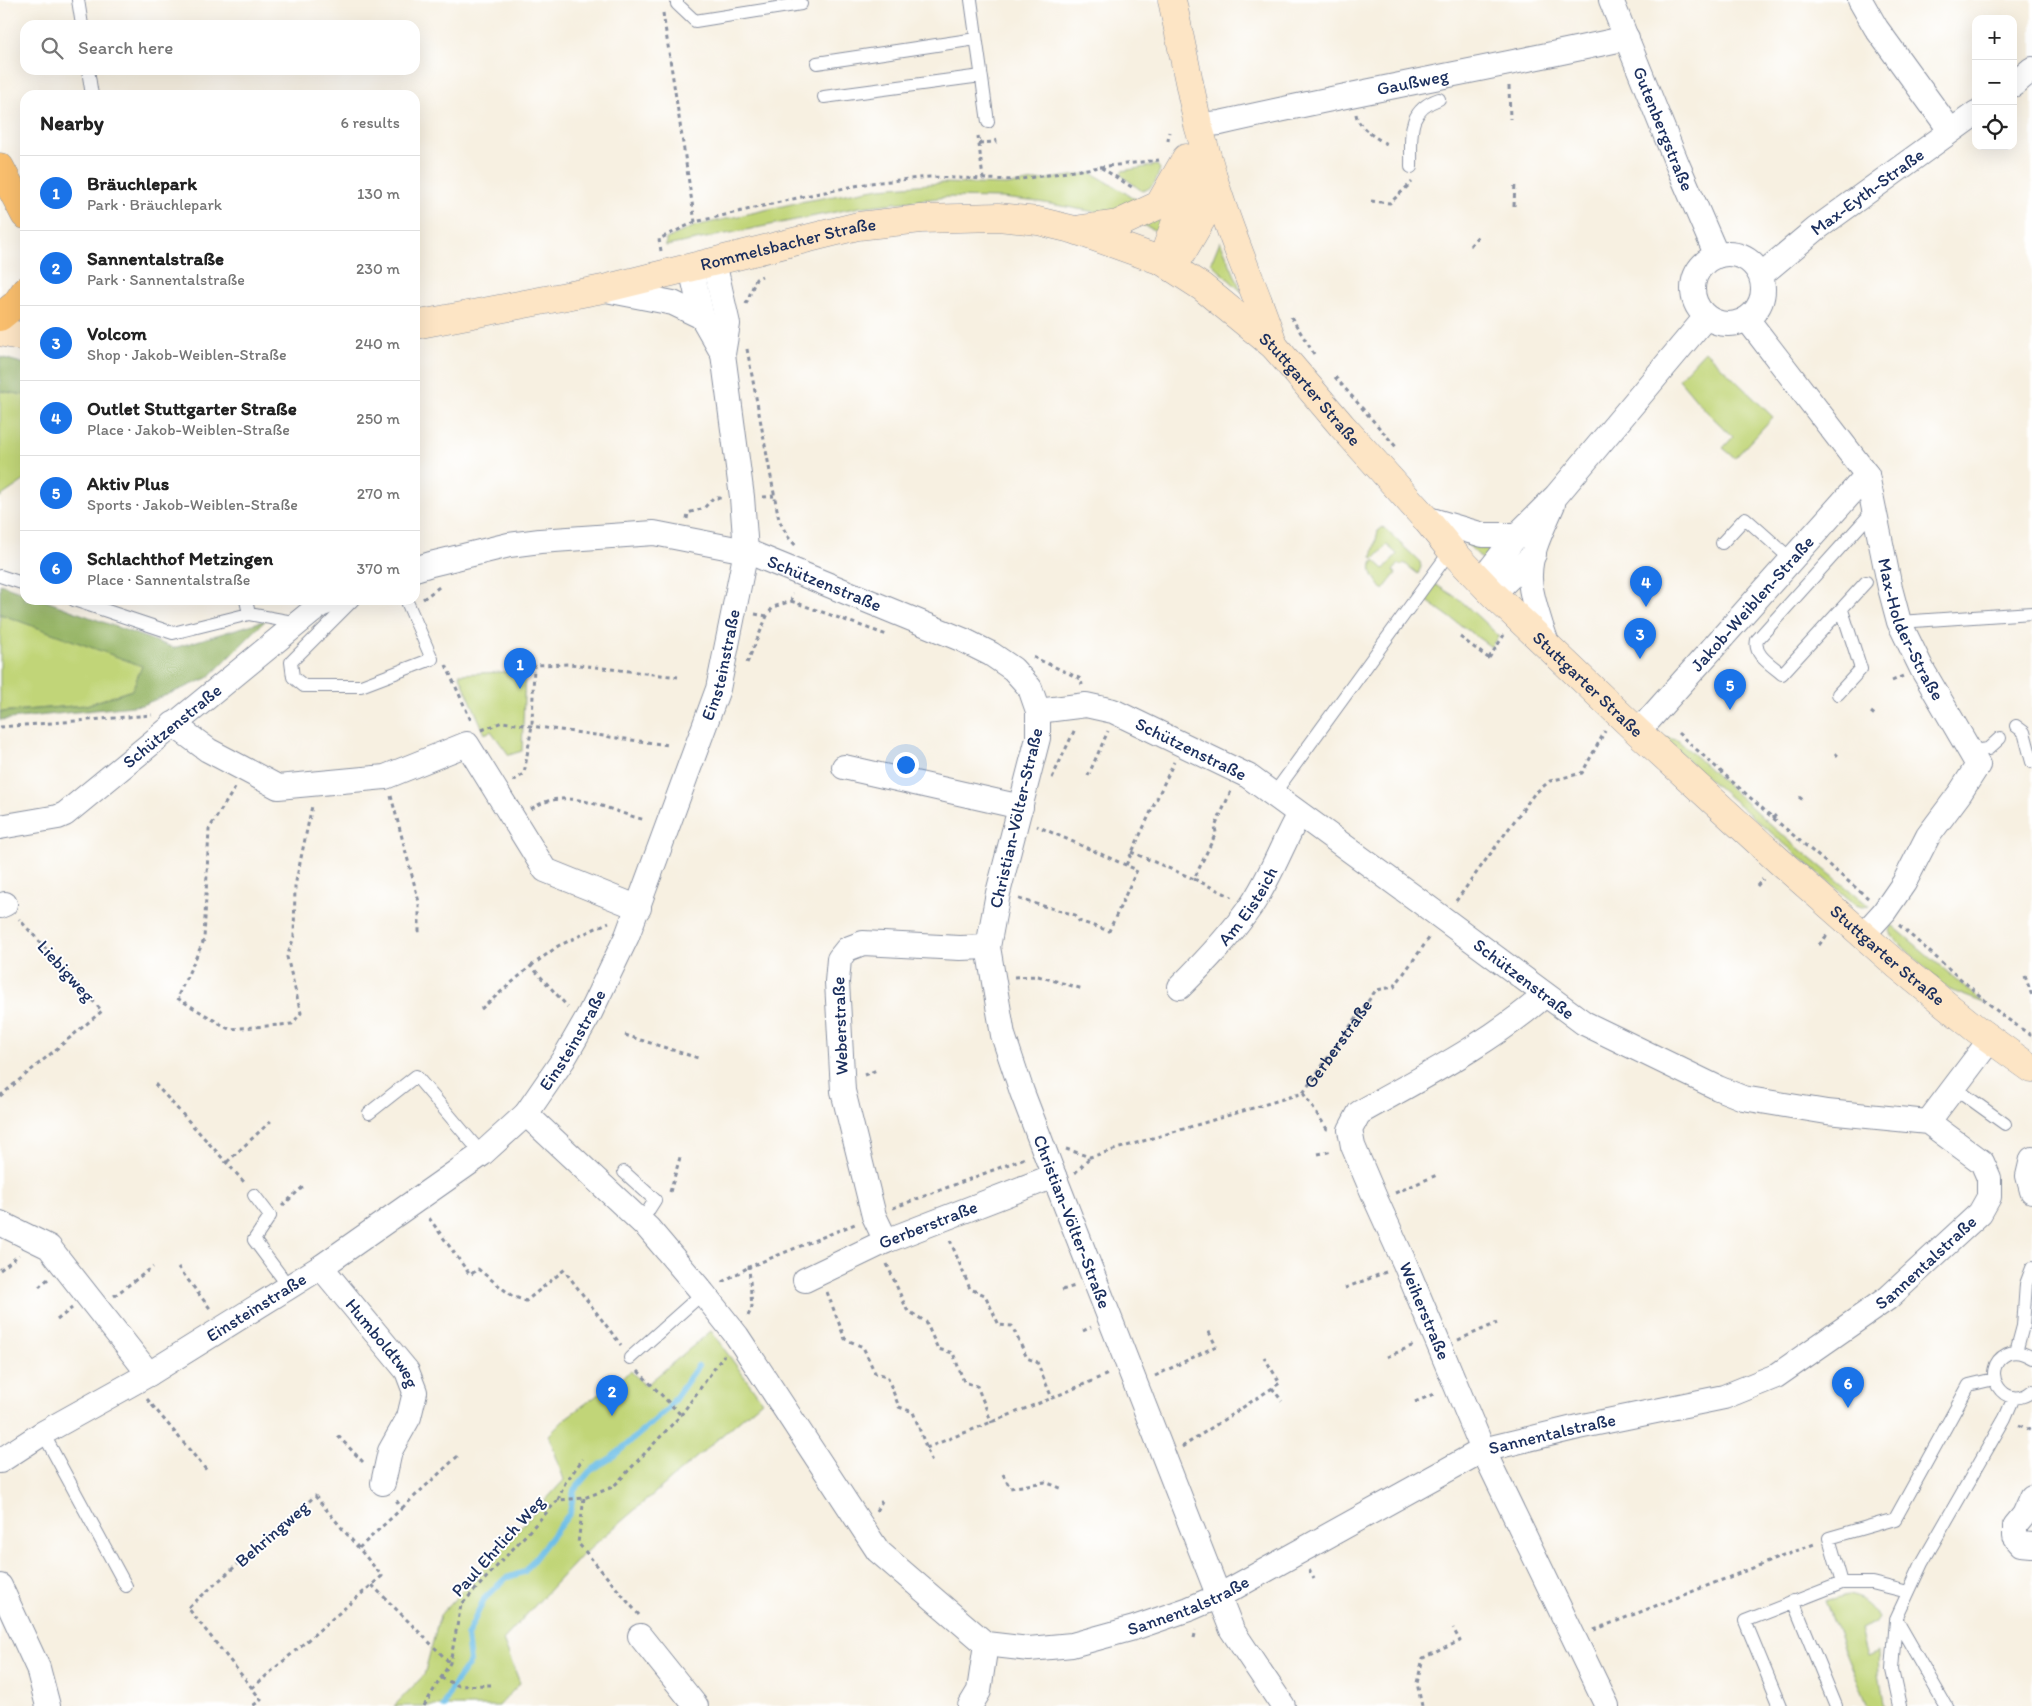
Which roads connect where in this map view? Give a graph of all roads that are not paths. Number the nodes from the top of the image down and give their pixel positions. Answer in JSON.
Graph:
{"nodes":[{"id":1,"x":78,"y":0,"type":"edge"},
{"id":2,"x":677,"y":0,"type":"edge"},
{"id":3,"x":971,"y":0,"type":"edge"},
{"id":4,"x":1172,"y":0,"type":"edge"},
{"id":5,"x":1611,"y":0,"type":"edge"},
{"id":6,"x":1860,"y":0,"type":"edge"},
{"id":7,"x":801,"y":4,"type":"dead end"},
{"id":8,"x":81,"y":20,"type":"edge"},
{"id":9,"x":1627,"y":38,"type":"junction"},
{"id":10,"x":976,"y":39,"type":"junction"},
{"id":11,"x":817,"y":63,"type":"dead end"},
{"id":12,"x":2032,"y":69,"type":"edge"},
{"id":13,"x":89,"y":75,"type":"edge"},
{"id":14,"x":981,"y":76,"type":"junction"},
{"id":15,"x":2017,"y":82,"type":"edge"},
{"id":16,"x":91,"y":90,"type":"edge"},
{"id":17,"x":824,"y":97,"type":"dead end"},
{"id":18,"x":1439,"y":99,"type":"dead end"},
{"id":19,"x":1972,"y":116,"type":"edge"},
{"id":20,"x":988,"y":122,"type":"road end"},
{"id":21,"x":1198,"y":126,"type":"junction"},
{"id":22,"x":1950,"y":130,"type":"junction"},
{"id":23,"x":1173,"y":155,"type":"junction"},
{"id":24,"x":0,"y":167,"type":"edge"},
{"id":25,"x":1415,"y":171,"type":"road end"},
{"id":26,"x":1212,"y":173,"type":"junction"},
{"id":27,"x":20,"y":205,"type":"edge"},
{"id":28,"x":1075,"y":230,"type":"junction"},
{"id":29,"x":1717,"y":256,"type":"junction"},
{"id":30,"x":1168,"y":264,"type":"junction"},
{"id":31,"x":690,"y":268,"type":"junction"},
{"id":32,"x":1761,"y":275,"type":"junction"},
{"id":33,"x":603,"y":289,"type":"junction"},
{"id":34,"x":20,"y":298,"type":"edge"},
{"id":35,"x":1706,"y":316,"type":"junction"},
{"id":36,"x":0,"y":317,"type":"edge"},
{"id":37,"x":1747,"y":320,"type":"junction"},
{"id":38,"x":705,"y":323,"type":"junction"},
{"id":39,"x":420,"y":324,"type":"edge"},
{"id":40,"x":0,"y":332,"type":"edge"},
{"id":41,"x":20,"y":336,"type":"edge"},
{"id":42,"x":1274,"y":346,"type":"junction"},
{"id":43,"x":724,"y":354,"type":"junction"},
{"id":44,"x":1867,"y":475,"type":"junction"},
{"id":45,"x":1556,"y":496,"type":"junction"},
{"id":46,"x":1874,"y":510,"type":"junction"},
{"id":47,"x":1425,"y":518,"type":"junction"},
{"id":48,"x":1517,"y":535,"type":"junction"},
{"id":49,"x":1722,"y":543,"type":"dead end"},
{"id":50,"x":1451,"y":550,"type":"junction"},
{"id":51,"x":746,"y":551,"type":"junction"},
{"id":52,"x":1534,"y":554,"type":"junction"},
{"id":53,"x":1792,"y":560,"type":"junction"},
{"id":54,"x":420,"y":567,"type":"edge"},
{"id":55,"x":0,"y":576,"type":"edge"},
{"id":56,"x":20,"y":582,"type":"edge"},
{"id":57,"x":1866,"y":582,"type":"dead end"},
{"id":58,"x":1487,"y":588,"type":"junction"},
{"id":59,"x":89,"y":605,"type":"edge"},
{"id":60,"x":247,"y":605,"type":"edge"},
{"id":61,"x":320,"y":605,"type":"edge"},
{"id":62,"x":348,"y":605,"type":"edge"},
{"id":63,"x":408,"y":605,"type":"edge"},
{"id":64,"x":1842,"y":610,"type":"junction"},
{"id":65,"x":2032,"y":613,"type":"edge"},
{"id":66,"x":249,"y":614,"type":"junction"},
{"id":67,"x":1899,"y":622,"type":"junction"},
{"id":68,"x":298,"y":623,"type":"junction"},
{"id":69,"x":1547,"y":643,"type":"junction"},
{"id":70,"x":1838,"y":694,"type":"dead end"},
{"id":71,"x":1038,"y":711,"type":"junction"},
{"id":72,"x":1647,"y":723,"type":"junction"},
{"id":73,"x":173,"y":724,"type":"junction"},
{"id":74,"x":2024,"y":729,"type":"edge"},
{"id":75,"x":2000,"y":738,"type":"dead end"},
{"id":76,"x":1971,"y":751,"type":"junction"},
{"id":77,"x":2032,"y":762,"type":"edge"},
{"id":78,"x":844,"y":767,"type":"dead end"},
{"id":79,"x":1274,"y":795,"type":"junction"},
{"id":80,"x":1020,"y":813,"type":"junction"},
{"id":81,"x":1299,"y":814,"type":"junction"},
{"id":82,"x":0,"y":828,"type":"edge"},
{"id":83,"x":639,"y":908,"type":"junction"},
{"id":84,"x":1863,"y":935,"type":"junction"},
{"id":85,"x":988,"y":947,"type":"junction"},
{"id":86,"x":1180,"y":987,"type":"dead end"},
{"id":87,"x":1545,"y":995,"type":"junction"},
{"id":88,"x":1990,"y":1040,"type":"junction"},
{"id":89,"x":2032,"y":1069,"type":"edge"},
{"id":90,"x":1955,"y":1088,"type":"junction"},
{"id":91,"x":369,"y":1113,"type":"dead end"},
{"id":92,"x":526,"y":1114,"type":"junction"},
{"id":93,"x":1928,"y":1122,"type":"junction"},
{"id":94,"x":2005,"y":1124,"type":"dead end"},
{"id":95,"x":482,"y":1154,"type":"junction"},
{"id":96,"x":2032,"y":1159,"type":"edge"},
{"id":97,"x":624,"y":1172,"type":"dead end"},
{"id":98,"x":1054,"y":1176,"type":"junction"},
{"id":99,"x":2032,"y":1191,"type":"edge"},
{"id":100,"x":254,"y":1195,"type":"road end"},
{"id":101,"x":641,"y":1222,"type":"junction"},
{"id":102,"x":0,"y":1224,"type":"edge"},
{"id":103,"x":882,"y":1243,"type":"junction"},
{"id":104,"x":321,"y":1267,"type":"junction"},
{"id":105,"x":2032,"y":1268,"type":"edge"},
{"id":106,"x":812,"y":1276,"type":"road end"},
{"id":107,"x":289,"y":1287,"type":"junction"},
{"id":108,"x":703,"y":1292,"type":"junction"},
{"id":109,"x":2016,"y":1352,"type":"junction"},
{"id":110,"x":2032,"y":1356,"type":"edge"},
{"id":111,"x":630,"y":1358,"type":"dead end"},
{"id":112,"x":142,"y":1378,"type":"junction"},
{"id":113,"x":1994,"y":1379,"type":"junction"},
{"id":114,"x":2032,"y":1391,"type":"edge"},
{"id":115,"x":2014,"y":1397,"type":"junction"},
{"id":116,"x":42,"y":1433,"type":"junction"},
{"id":117,"x":1483,"y":1450,"type":"junction"},
{"id":118,"x":0,"y":1461,"type":"edge"},
{"id":119,"x":384,"y":1483,"type":"road end"},
{"id":120,"x":2032,"y":1497,"type":"edge"},
{"id":121,"x":2032,"y":1545,"type":"edge"},
{"id":122,"x":1842,"y":1583,"type":"junction"},
{"id":123,"x":0,"y":1586,"type":"edge"},
{"id":124,"x":126,"y":1586,"type":"dead end"},
{"id":125,"x":1908,"y":1592,"type":"junction"},
{"id":126,"x":1219,"y":1596,"type":"junction"},
{"id":127,"x":1793,"y":1602,"type":"junction"},
{"id":128,"x":1896,"y":1619,"type":"junction"},
{"id":129,"x":640,"y":1636,"type":"road end"},
{"id":130,"x":986,"y":1644,"type":"junction"},
{"id":131,"x":48,"y":1706,"type":"edge"},
{"id":132,"x":696,"y":1706,"type":"edge"},
{"id":133,"x":970,"y":1706,"type":"edge"},
{"id":134,"x":1283,"y":1706,"type":"edge"},
{"id":135,"x":1607,"y":1706,"type":"edge"},
{"id":136,"x":1780,"y":1706,"type":"edge"},
{"id":137,"x":1836,"y":1706,"type":"edge"},
{"id":138,"x":1900,"y":1706,"type":"edge"},
{"id":139,"x":1946,"y":1706,"type":"edge"}],
"edges":[{"from":1,"to":8,"type":"lane"},
{"from":2,"to":7,"type":"lane"},
{"from":3,"to":10,"type":"lane"},
{"from":4,"to":21,"type":"main road"},
{"from":5,"to":9,"type":"street","name":"Gutenbergstraße"},
{"from":6,"to":22,"type":"street"},
{"from":9,"to":21,"type":"street","name":"Gaußweg"},
{"from":9,"to":29,"type":"street","name":"Gutenbergstraße"},
{"from":10,"to":11,"type":"lane"},
{"from":10,"to":14,"type":"lane"},
{"from":12,"to":15,"type":"street"},
{"from":13,"to":16,"type":"lane"},
{"from":14,"to":17,"type":"lane"},
{"from":14,"to":20,"type":"lane"},
{"from":18,"to":25,"type":"lane"},
{"from":19,"to":22,"type":"street","name":"Max-Eyth-Straße"},
{"from":21,"to":23,"type":"main road"},
{"from":21,"to":26,"type":"main road"},
{"from":22,"to":32,"type":"street","name":"Max-Eyth-Straße"},
{"from":23,"to":28,"type":"main road"},
{"from":23,"to":30,"type":"main road"},
{"from":24,"to":27,"type":"highway"},
{"from":26,"to":30,"type":"main road"},
{"from":26,"to":42,"type":"main road"},
{"from":28,"to":30,"type":"main road","name":"Rommelsbacher Straße"},
{"from":28,"to":31,"type":"main road","name":"Rommelsbacher Straße"},
{"from":29,"to":32,"type":"street"},
{"from":29,"to":35,"type":"street"},
{"from":30,"to":42,"type":"main road","name":"Stuttgarter Straße"},
{"from":31,"to":33,"type":"main road","name":"Rommelsbacher Straße"},
{"from":31,"to":38,"type":"street","name":"Einsteinstraße"},
{"from":31,"to":43,"type":"street","name":"Einsteinstraße"},
{"from":32,"to":37,"type":"street"},
{"from":33,"to":38,"type":"street"},
{"from":33,"to":39,"type":"main road","name":"Rommelsbacher Straße"},
{"from":34,"to":36,"type":"highway"},
{"from":35,"to":37,"type":"street"},
{"from":35,"to":45,"type":"street"},
{"from":37,"to":44,"type":"street","name":"Max-Holder-Straße"},
{"from":38,"to":43,"type":"street","name":"Einsteinstraße"},
{"from":40,"to":41,"type":"main road"},
{"from":42,"to":47,"type":"main road","name":"Stuttgarter Straße"},
{"from":43,"to":51,"type":"street","name":"Einsteinstraße"},
{"from":44,"to":46,"type":"street","name":"Max-Holder-Straße"},
{"from":44,"to":53,"type":"street","name":"Jakob-Weiblen-Straße"},
{"from":45,"to":48,"type":"street"},
{"from":45,"to":52,"type":"street"},
{"from":46,"to":64,"type":"lane"},
{"from":46,"to":67,"type":"street","name":"Max-Holder-Straße"},
{"from":47,"to":48,"type":"street"},
{"from":47,"to":50,"type":"main road","name":"Stuttgarter Straße"},
{"from":48,"to":58,"type":"street"},
{"from":49,"to":53,"type":"lane"},
{"from":50,"to":58,"type":"main road","name":"Stuttgarter Straße"},
{"from":50,"to":79,"type":"lane"},
{"from":51,"to":54,"type":"street","name":"Schützenstraße"},
{"from":51,"to":71,"type":"street","name":"Schützenstraße"},
{"from":51,"to":83,"type":"street","name":"Einsteinstraße"},
{"from":52,"to":58,"type":"street"},
{"from":52,"to":69,"type":"street"},
{"from":53,"to":72,"type":"street","name":"Jakob-Weiblen-Straße"},
{"from":55,"to":56,"type":"lane"},
{"from":57,"to":64,"type":"lane"},
{"from":58,"to":69,"type":"main road","name":"Stuttgarter Straße"},
{"from":59,"to":66,"type":"lane"},
{"from":60,"to":66,"type":"lane"},
{"from":61,"to":68,"type":"street","name":"Schützenstraße"},
{"from":62,"to":63,"type":"lane"},
{"from":64,"to":70,"type":"lane"},
{"from":65,"to":67,"type":"lane"},
{"from":66,"to":68,"type":"lane"},
{"from":67,"to":76,"type":"street","name":"Max-Holder-Straße"},
{"from":68,"to":73,"type":"street","name":"Schützenstraße"},
{"from":69,"to":72,"type":"main road","name":"Stuttgarter Straße"},
{"from":71,"to":79,"type":"street","name":"Schützenstraße"},
{"from":71,"to":80,"type":"street","name":"Christian-Völter-Straße"},
{"from":72,"to":84,"type":"main road","name":"Stuttgarter Straße"},
{"from":73,"to":82,"type":"street","name":"Schützenstraße"},
{"from":73,"to":83,"type":"street"},
{"from":74,"to":77,"type":"lane"},
{"from":75,"to":76,"type":"lane"},
{"from":76,"to":84,"type":"street","name":"Max-Holder-Straße"},
{"from":78,"to":80,"type":"street"},
{"from":79,"to":81,"type":"street","name":"Schützenstraße"},
{"from":80,"to":85,"type":"street","name":"Christian-Völter-Straße"},
{"from":81,"to":86,"type":"street","name":"Am Eisteich"},
{"from":81,"to":87,"type":"street","name":"Schützenstraße"},
{"from":83,"to":92,"type":"street","name":"Einsteinstraße"},
{"from":84,"to":88,"type":"main road","name":"Stuttgarter Straße"},
{"from":85,"to":98,"type":"street","name":"Christian-Völter-Straße"},
{"from":85,"to":103,"type":"street","name":"Weberstraße"},
{"from":87,"to":93,"type":"street","name":"Schützenstraße"},
{"from":87,"to":117,"type":"street","name":"Weiherstraße"},
{"from":88,"to":89,"type":"main road","name":"Stuttgarter Straße"},
{"from":88,"to":90,"type":"street"},
{"from":90,"to":93,"type":"street"},
{"from":90,"to":94,"type":"lane"},
{"from":91,"to":95,"type":"lane"},
{"from":92,"to":95,"type":"street","name":"Einsteinstraße"},
{"from":92,"to":101,"type":"street"},
{"from":93,"to":117,"type":"street","name":"Sannentalstraße"},
{"from":95,"to":104,"type":"street","name":"Einsteinstraße"},
{"from":96,"to":99,"type":"street"},
{"from":97,"to":101,"type":"lane"},
{"from":98,"to":103,"type":"street","name":"Gerberstraße"},
{"from":98,"to":126,"type":"street","name":"Christian-Völter-Straße"},
{"from":100,"to":107,"type":"lane"},
{"from":101,"to":108,"type":"street"},
{"from":102,"to":112,"type":"street"},
{"from":103,"to":106,"type":"street","name":"Gerberstraße"},
{"from":104,"to":107,"type":"street","name":"Einsteinstraße"},
{"from":104,"to":119,"type":"street","name":"Humboldtweg"},
{"from":105,"to":109,"type":"lane"},
{"from":107,"to":112,"type":"street","name":"Einsteinstraße"},
{"from":108,"to":111,"type":"lane"},
{"from":108,"to":130,"type":"street"},
{"from":109,"to":110,"type":"lane"},
{"from":109,"to":113,"type":"lane"},
{"from":112,"to":116,"type":"street","name":"Einsteinstraße"},
{"from":113,"to":115,"type":"lane"},
{"from":113,"to":122,"type":"lane"},
{"from":114,"to":115,"type":"lane"},
{"from":115,"to":125,"type":"lane"},
{"from":116,"to":118,"type":"street","name":"Einsteinstraße"},
{"from":116,"to":124,"type":"lane"},
{"from":117,"to":126,"type":"street","name":"Sannentalstraße"},
{"from":117,"to":135,"type":"street","name":"Weiherstraße"},
{"from":120,"to":121,"type":"street"},
{"from":122,"to":125,"type":"lane"},
{"from":122,"to":127,"type":"lane"},
{"from":123,"to":131,"type":"street"},
{"from":125,"to":128,"type":"lane"},
{"from":126,"to":130,"type":"street","name":"Sannentalstraße"},
{"from":126,"to":134,"type":"street","name":"Christian-Völter-Straße"},
{"from":127,"to":136,"type":"lane"},
{"from":127,"to":137,"type":"lane"},
{"from":128,"to":138,"type":"lane"},
{"from":128,"to":139,"type":"lane"},
{"from":129,"to":132,"type":"street"},
{"from":130,"to":133,"type":"street"}]}
